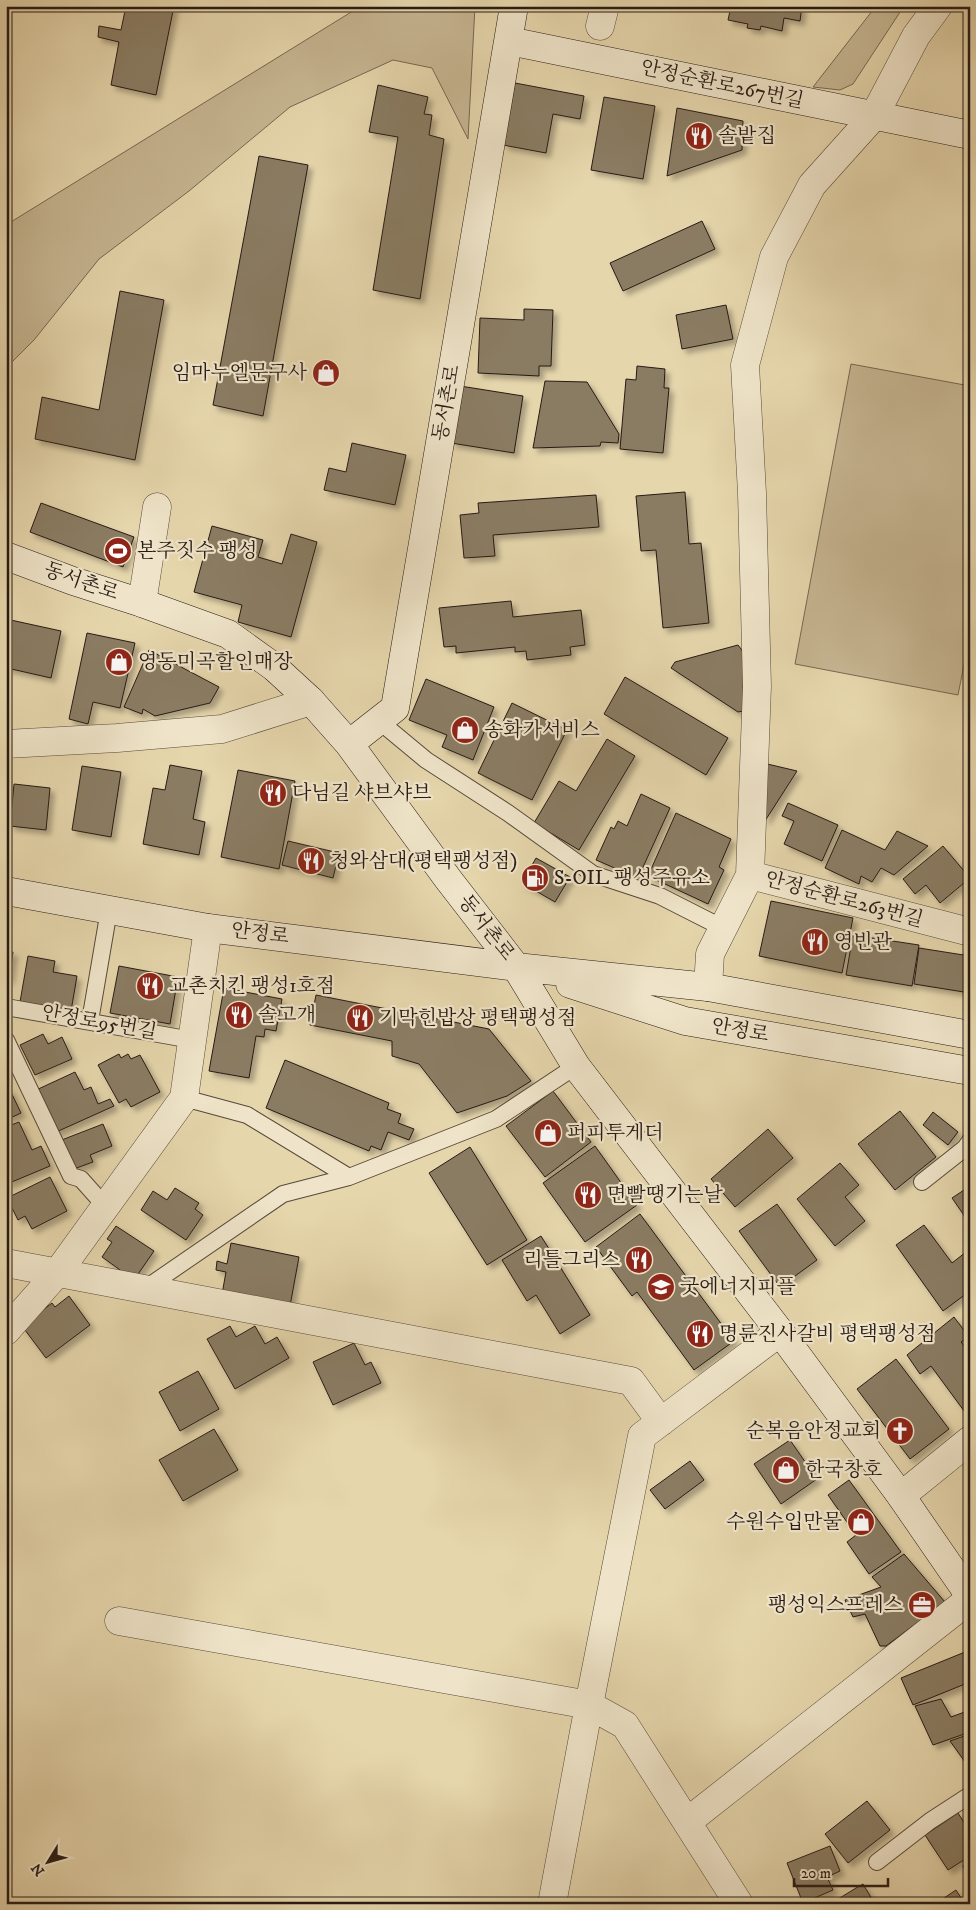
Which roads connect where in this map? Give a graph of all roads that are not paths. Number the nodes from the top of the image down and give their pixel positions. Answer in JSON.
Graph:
{"nodes":[{"id":1,"x":514,"y":6,"type":"edge"},
{"id":2,"x":938,"y":6,"type":"edge"},
{"id":3,"x":509,"y":41,"type":"junction"},
{"id":4,"x":874,"y":116,"type":"junction"},
{"id":5,"x":970,"y":135,"type":"edge"},
{"id":6,"x":157,"y":507,"type":"dead end"},
{"id":7,"x":6,"y":556,"type":"edge"},
{"id":8,"x":142,"y":603,"type":"junction"},
{"id":9,"x":311,"y":701,"type":"junction"},
{"id":10,"x":379,"y":721,"type":"junction"},
{"id":11,"x":6,"y":744,"type":"edge"},
{"id":12,"x":349,"y":744,"type":"junction"},
{"id":13,"x":750,"y":875,"type":"junction"},
{"id":14,"x":6,"y":891,"type":"edge"},
{"id":15,"x":108,"y":910,"type":"junction"},
{"id":16,"x":208,"y":928,"type":"junction"},
{"id":17,"x":723,"y":928,"type":"junction"},
{"id":18,"x":970,"y":932,"type":"edge"},
{"id":19,"x":516,"y":967,"type":"junction"},
{"id":20,"x":708,"y":987,"type":"junction"},
{"id":21,"x":6,"y":1007,"type":"edge"},
{"id":22,"x":90,"y":1022,"type":"junction"},
{"id":23,"x":970,"y":1035,"type":"edge"},
{"id":24,"x":6,"y":1040,"type":"edge"},
{"id":25,"x":192,"y":1040,"type":"junction"},
{"id":26,"x":576,"y":1066,"type":"junction"},
{"id":27,"x":970,"y":1071,"type":"edge"},
{"id":28,"x":184,"y":1098,"type":"junction"},
{"id":29,"x":970,"y":1141,"type":"edge"},
{"id":30,"x":349,"y":1177,"type":"junction"},
{"id":31,"x":922,"y":1182,"type":"dead end"},
{"id":32,"x":105,"y":1206,"type":"junction"},
{"id":33,"x":6,"y":1263,"type":"edge"},
{"id":34,"x":58,"y":1272,"type":"junction"},
{"id":35,"x":146,"y":1288,"type":"junction"},
{"id":36,"x":6,"y":1331,"type":"edge"},
{"id":37,"x":780,"y":1332,"type":"junction"},
{"id":38,"x":661,"y":1422,"type":"junction"},
{"id":39,"x":970,"y":1440,"type":"edge"},
{"id":40,"x":901,"y":1496,"type":"junction"},
{"id":41,"x":970,"y":1598,"type":"edge"},
{"id":42,"x":119,"y":1621,"type":"dead end"},
{"id":43,"x":589,"y":1705,"type":"junction"},
{"id":44,"x":970,"y":1795,"type":"edge"},
{"id":45,"x":687,"y":1822,"type":"junction"},
{"id":46,"x":877,"y":1862,"type":"dead end"},
{"id":47,"x":552,"y":1904,"type":"edge"},
{"id":48,"x":739,"y":1904,"type":"edge"}],
"edges":[{"from":1,"to":3,"type":"street"},
{"from":2,"to":4,"type":"street"},
{"from":3,"to":4,"type":"street","name":"안정순환로267번길"},
{"from":3,"to":10,"type":"street","name":"동서촌로"},
{"from":4,"to":5,"type":"street","name":"안정순환로267번길"},
{"from":4,"to":13,"type":"street"},
{"from":6,"to":8,"type":"street"},
{"from":7,"to":8,"type":"street","name":"동서촌로"},
{"from":8,"to":9,"type":"street","name":"동서촌로"},
{"from":9,"to":11,"type":"street"},
{"from":9,"to":12,"type":"street","name":"동서촌로"},
{"from":10,"to":12,"type":"street","name":"동서촌로"},
{"from":10,"to":17,"type":"lane"},
{"from":12,"to":19,"type":"street","name":"동서촌로"},
{"from":13,"to":17,"type":"street","name":"안정순환로263번길"},
{"from":13,"to":18,"type":"street","name":"안정순환로263번길"},
{"from":14,"to":15,"type":"street","name":"안정로"},
{"from":15,"to":16,"type":"street","name":"안정로"},
{"from":15,"to":22,"type":"lane"},
{"from":16,"to":19,"type":"street","name":"안정로"},
{"from":16,"to":25,"type":"street"},
{"from":17,"to":20,"type":"street","name":"안정순환로263번길"},
{"from":19,"to":20,"type":"street","name":"안정로"},
{"from":19,"to":26,"type":"street","name":"동서촌로"},
{"from":19,"to":27,"type":"street","name":"안정로"},
{"from":20,"to":23,"type":"street","name":"안정로"},
{"from":21,"to":22,"type":"lane","name":"안정로95번길"},
{"from":22,"to":25,"type":"lane","name":"안정로95번길"},
{"from":24,"to":32,"type":"lane"},
{"from":25,"to":28,"type":"street"},
{"from":26,"to":30,"type":"lane"},
{"from":26,"to":37,"type":"street","name":"동서촌로"},
{"from":28,"to":30,"type":"lane"},
{"from":28,"to":32,"type":"street"},
{"from":29,"to":31,"type":"lane"},
{"from":30,"to":35,"type":"lane"},
{"from":32,"to":34,"type":"street"},
{"from":33,"to":34,"type":"street"},
{"from":34,"to":35,"type":"street"},
{"from":34,"to":36,"type":"street"},
{"from":35,"to":38,"type":"street"},
{"from":37,"to":38,"type":"street"},
{"from":37,"to":40,"type":"street","name":"동서촌로"},
{"from":38,"to":43,"type":"street"},
{"from":39,"to":40,"type":"street"},
{"from":40,"to":41,"type":"street","name":"동서촌로"},
{"from":41,"to":45,"type":"street"},
{"from":42,"to":43,"type":"street"},
{"from":43,"to":45,"type":"street"},
{"from":43,"to":47,"type":"street"},
{"from":44,"to":46,"type":"lane"},
{"from":45,"to":48,"type":"street"}]}
